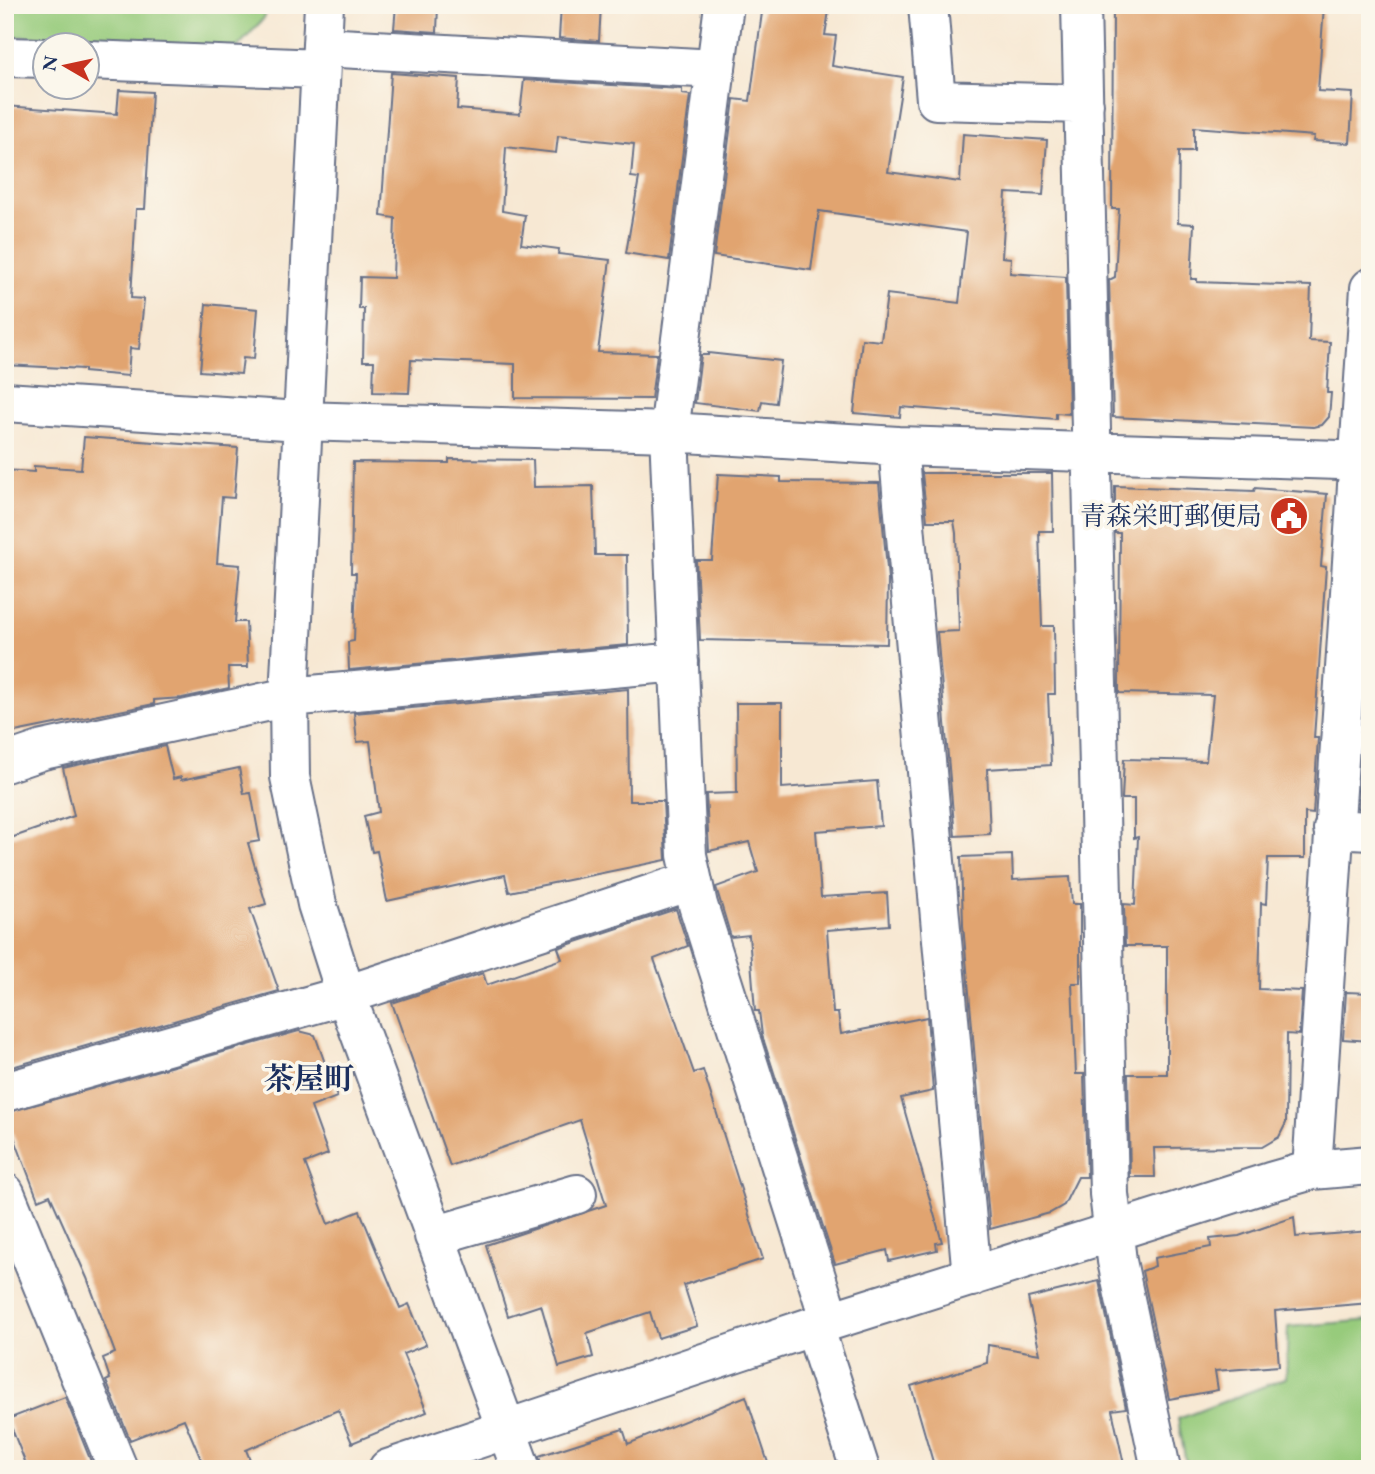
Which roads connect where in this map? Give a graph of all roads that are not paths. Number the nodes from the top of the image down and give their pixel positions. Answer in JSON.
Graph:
{"nodes":[{"id":1,"x":324,"y":5,"type":"edge"},
{"id":2,"x":724,"y":5,"type":"edge"},
{"id":3,"x":928,"y":5,"type":"edge"},
{"id":4,"x":1081,"y":5,"type":"edge"},
{"id":5,"x":5,"y":57,"type":"edge"},
{"id":6,"x":32,"y":58,"type":"edge"},
{"id":7,"x":321,"y":58,"type":"junction"},
{"id":8,"x":102,"y":60,"type":"edge"},
{"id":9,"x":716,"y":69,"type":"junction"},
{"id":10,"x":1084,"y":104,"type":"junction"},
{"id":11,"x":1370,"y":288,"type":"edge"},
{"id":12,"x":5,"y":402,"type":"edge"},
{"id":13,"x":301,"y":421,"type":"junction"},
{"id":14,"x":669,"y":432,"type":"junction"},
{"id":15,"x":898,"y":446,"type":"junction"},
{"id":16,"x":1094,"y":450,"type":"junction"},
{"id":17,"x":1364,"y":461,"type":"edge"},
{"id":18,"x":679,"y":662,"type":"junction"},
{"id":19,"x":289,"y":697,"type":"junction"},
{"id":20,"x":5,"y":763,"type":"edge"},
{"id":21,"x":1352,"y":830,"type":"edge"},
{"id":22,"x":691,"y":881,"type":"junction"},
{"id":23,"x":346,"y":995,"type":"junction"},
{"id":24,"x":5,"y":1092,"type":"edge"},
{"id":25,"x":1370,"y":1166,"type":"edge"},
{"id":26,"x":1312,"y":1170,"type":"junction"},
{"id":27,"x":5,"y":1193,"type":"edge"},
{"id":28,"x":577,"y":1194,"type":"dead end"},
{"id":29,"x":1115,"y":1233,"type":"junction"},
{"id":30,"x":434,"y":1236,"type":"junction"},
{"id":31,"x":972,"y":1277,"type":"junction"},
{"id":32,"x":822,"y":1323,"type":"junction"},
{"id":33,"x":505,"y":1430,"type":"junction"},
{"id":34,"x":118,"y":1469,"type":"edge"},
{"id":35,"x":388,"y":1469,"type":"edge"},
{"id":36,"x":521,"y":1469,"type":"edge"},
{"id":37,"x":860,"y":1469,"type":"edge"},
{"id":38,"x":1161,"y":1469,"type":"edge"}],
"edges":[{"from":1,"to":7,"type":"street"},
{"from":2,"to":9,"type":"street"},
{"from":3,"to":10,"type":"street"},
{"from":4,"to":10,"type":"street"},
{"from":5,"to":6,"type":"street"},
{"from":7,"to":8,"type":"street"},
{"from":7,"to":9,"type":"street"},
{"from":7,"to":13,"type":"street"},
{"from":9,"to":14,"type":"street"},
{"from":10,"to":16,"type":"street"},
{"from":11,"to":17,"type":"street"},
{"from":12,"to":13,"type":"street"},
{"from":13,"to":14,"type":"street"},
{"from":13,"to":19,"type":"street"},
{"from":14,"to":15,"type":"street"},
{"from":14,"to":18,"type":"street"},
{"from":15,"to":16,"type":"street"},
{"from":15,"to":31,"type":"street"},
{"from":16,"to":17,"type":"street"},
{"from":16,"to":29,"type":"street"},
{"from":17,"to":21,"type":"street"},
{"from":18,"to":19,"type":"street"},
{"from":18,"to":22,"type":"street"},
{"from":19,"to":20,"type":"street"},
{"from":19,"to":23,"type":"street"},
{"from":21,"to":26,"type":"street"},
{"from":22,"to":23,"type":"street"},
{"from":22,"to":32,"type":"street"},
{"from":23,"to":24,"type":"street"},
{"from":23,"to":30,"type":"street"},
{"from":25,"to":26,"type":"street"},
{"from":26,"to":29,"type":"street"},
{"from":27,"to":34,"type":"street"},
{"from":28,"to":30,"type":"street"},
{"from":29,"to":31,"type":"street"},
{"from":29,"to":38,"type":"street"},
{"from":30,"to":33,"type":"street"},
{"from":31,"to":32,"type":"street"},
{"from":32,"to":33,"type":"street"},
{"from":32,"to":37,"type":"street"},
{"from":33,"to":35,"type":"street"},
{"from":33,"to":36,"type":"street"}]}
